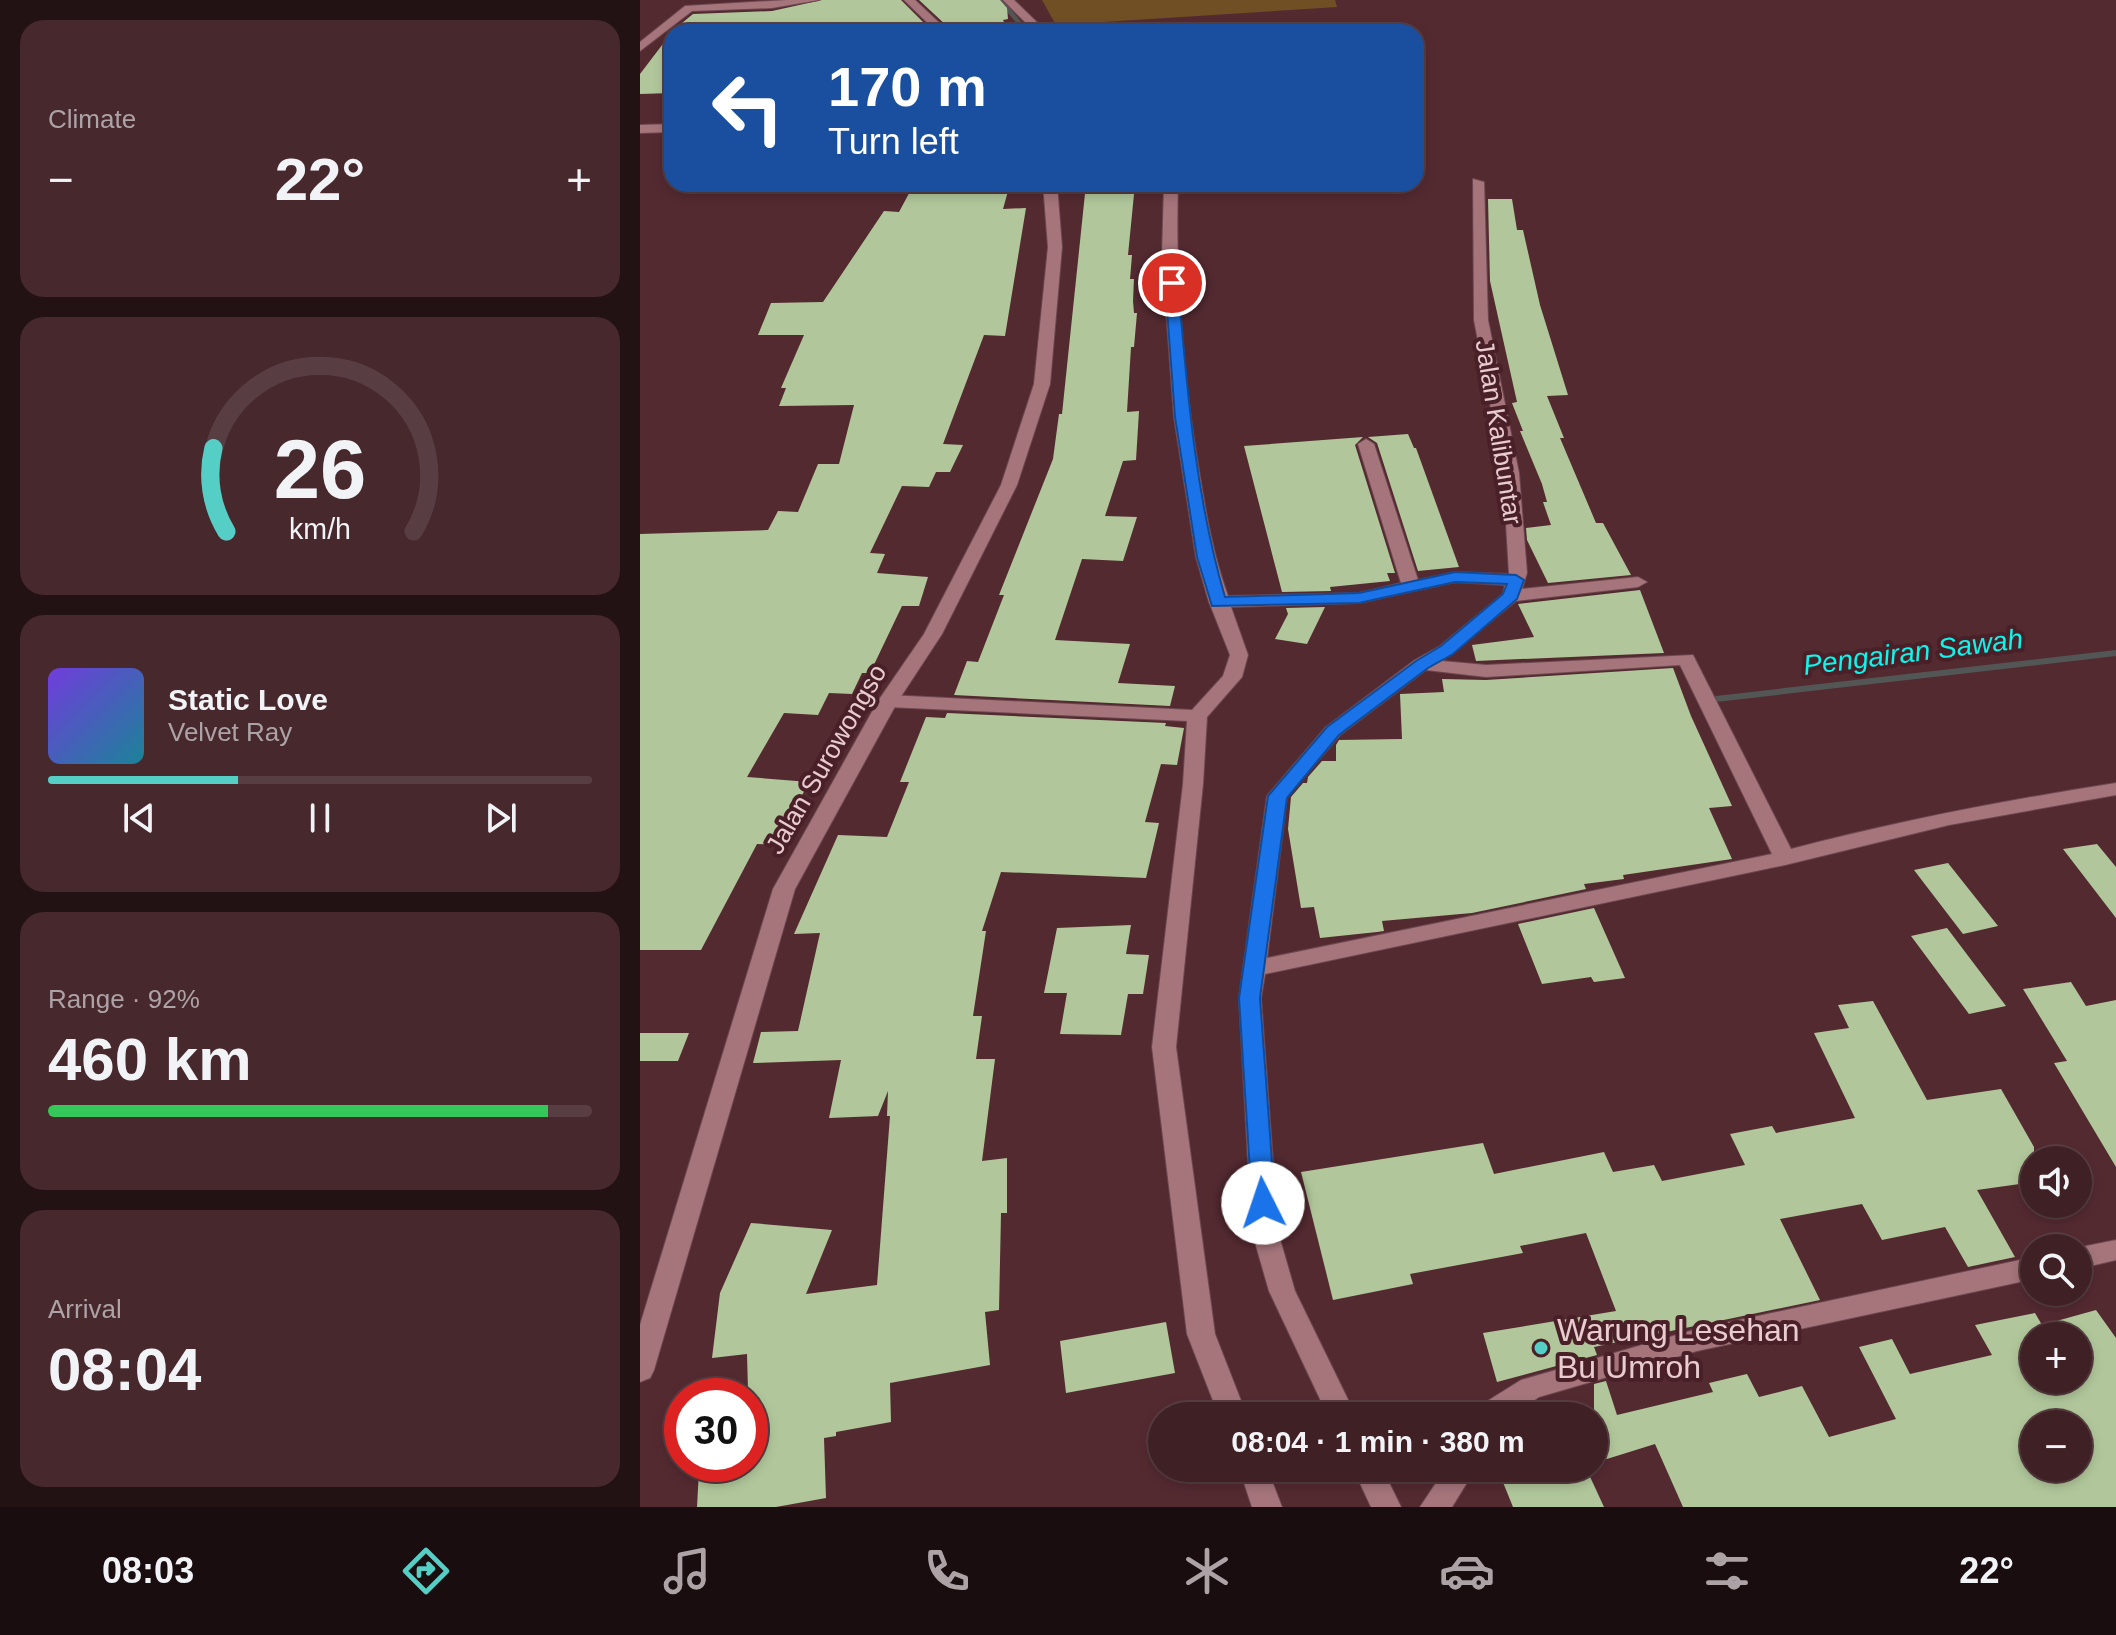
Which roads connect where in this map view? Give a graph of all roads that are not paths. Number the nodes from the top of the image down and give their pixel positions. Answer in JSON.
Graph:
{"nodes":[{"id":1,"x":814,"y":0,"type":"edge"},
{"id":2,"x":909,"y":0,"type":"edge"},
{"id":3,"x":1008,"y":0,"type":"edge"},
{"id":4,"x":669,"y":24,"type":"edge"},
{"id":5,"x":934,"y":24,"type":"edge"},
{"id":6,"x":1033,"y":24,"type":"edge"},
{"id":7,"x":664,"y":28,"type":"edge"},
{"id":8,"x":640,"y":48,"type":"edge"},
{"id":9,"x":664,"y":128,"type":"edge"},
{"id":10,"x":640,"y":129,"type":"edge"},
{"id":11,"x":1478,"y":182,"type":"dead end"},
{"id":12,"x":1051,"y":192,"type":"edge"},
{"id":13,"x":1171,"y":192,"type":"edge"},
{"id":14,"x":1366,"y":444,"type":"dead end"},
{"id":15,"x":1638,"y":582,"type":"dead end"},
{"id":16,"x":1411,"y":587,"type":"junction"},
{"id":17,"x":1514,"y":588,"type":"junction"},
{"id":18,"x":1234,"y":601,"type":"junction"},
{"id":19,"x":1422,"y":664,"type":"junction"},
{"id":20,"x":888,"y":701,"type":"junction"},
{"id":21,"x":1197,"y":716,"type":"junction"},
{"id":22,"x":2116,"y":789,"type":"edge"},
{"id":23,"x":1785,"y":858,"type":"junction"},
{"id":24,"x":1255,"y":968,"type":"junction"},
{"id":25,"x":2116,"y":1250,"type":"edge"},
{"id":26,"x":2092,"y":1255,"type":"edge"},
{"id":27,"x":2020,"y":1271,"type":"edge"},
{"id":28,"x":640,"y":1370,"type":"edge"},
{"id":29,"x":1228,"y":1402,"type":"edge"},
{"id":30,"x":1335,"y":1402,"type":"edge"},
{"id":31,"x":1510,"y":1402,"type":"edge"},
{"id":32,"x":1258,"y":1482,"type":"edge"},
{"id":33,"x":1374,"y":1482,"type":"edge"},
{"id":34,"x":1452,"y":1482,"type":"edge"},
{"id":35,"x":1267,"y":1507,"type":"edge"},
{"id":36,"x":1386,"y":1507,"type":"edge"},
{"id":37,"x":1435,"y":1507,"type":"edge"}],
"edges":[{"from":1,"to":4,"type":"street"},
{"from":2,"to":5,"type":"street"},
{"from":3,"to":6,"type":"street"},
{"from":7,"to":8,"type":"street"},
{"from":9,"to":10,"type":"street"},
{"from":11,"to":17,"type":"street","name":"Jalan Kalibuntar"},
{"from":12,"to":20,"type":"street","name":"Jalan Surowongso"},
{"from":13,"to":18,"type":"street"},
{"from":14,"to":16,"type":"street"},
{"from":15,"to":17,"type":"street"},
{"from":16,"to":17,"type":"street"},
{"from":16,"to":18,"type":"street"},
{"from":17,"to":19,"type":"street"},
{"from":18,"to":21,"type":"street"},
{"from":19,"to":23,"type":"street"},
{"from":19,"to":24,"type":"street"},
{"from":20,"to":21,"type":"street"},
{"from":20,"to":28,"type":"street","name":"Jalan Surowongso"},
{"from":21,"to":29,"type":"street"},
{"from":22,"to":23,"type":"street"},
{"from":23,"to":24,"type":"street"},
{"from":24,"to":30,"type":"street"},
{"from":25,"to":26,"type":"street"},
{"from":27,"to":31,"type":"street"},
{"from":32,"to":35,"type":"street"},
{"from":33,"to":36,"type":"street"},
{"from":34,"to":37,"type":"street"}]}
